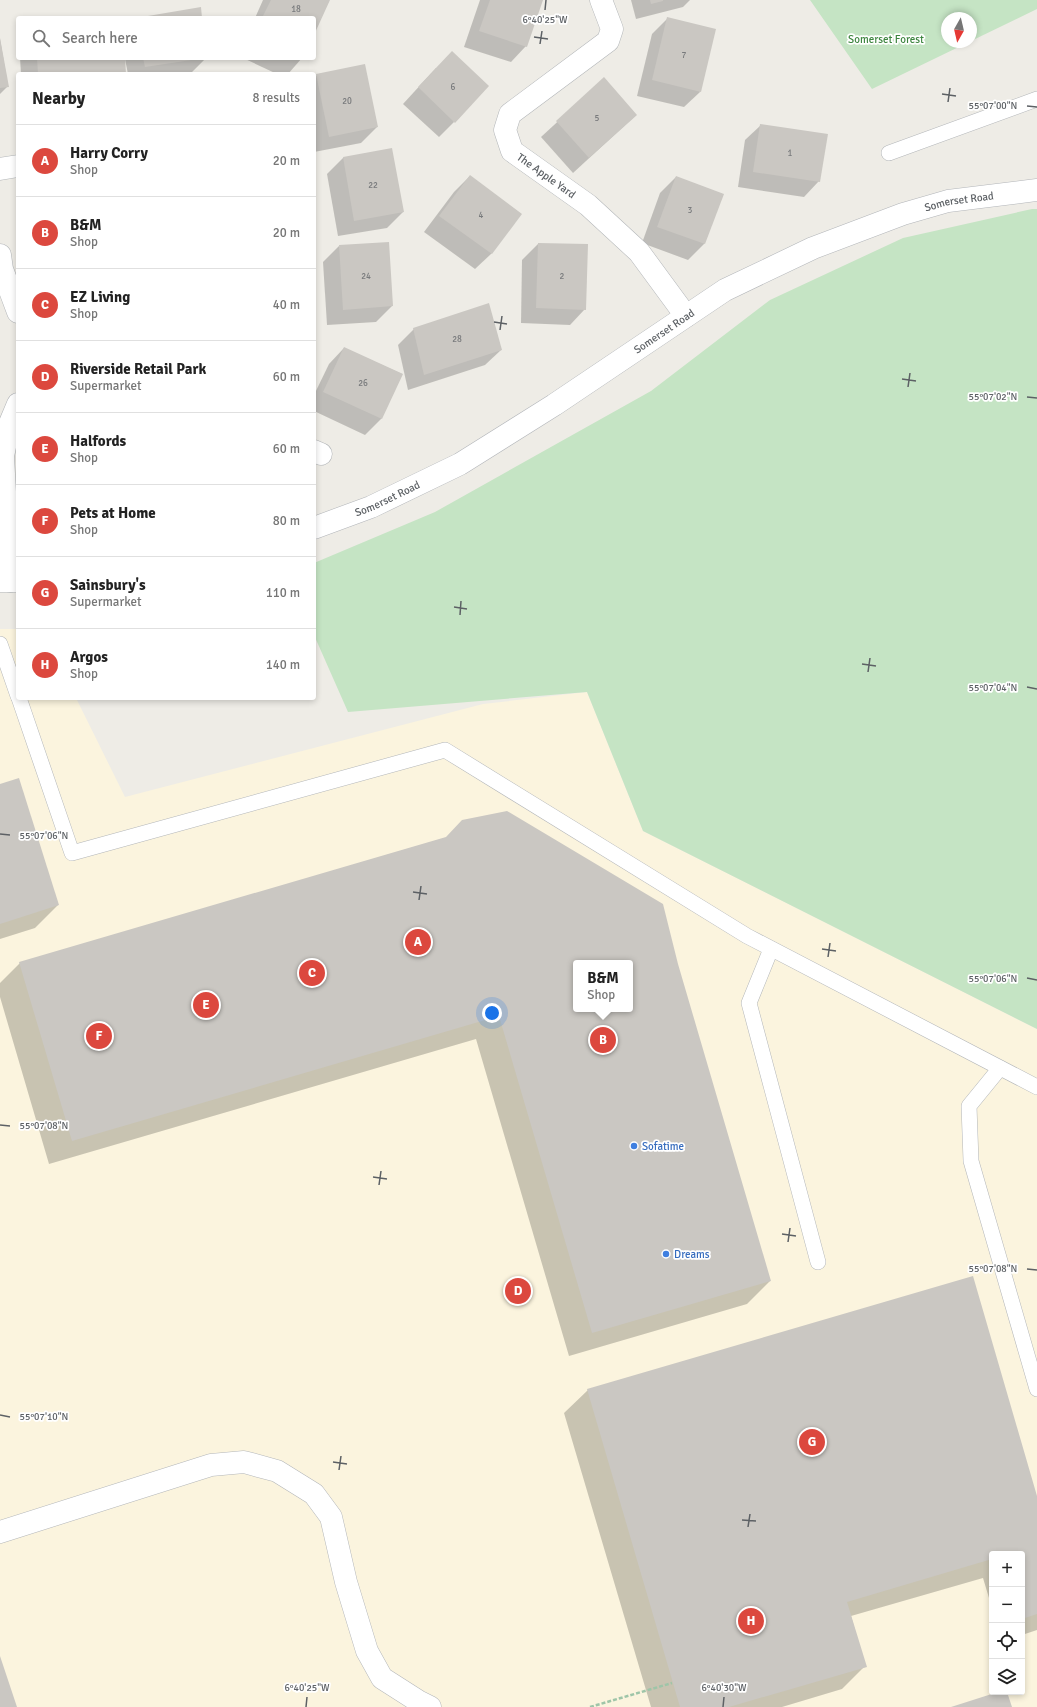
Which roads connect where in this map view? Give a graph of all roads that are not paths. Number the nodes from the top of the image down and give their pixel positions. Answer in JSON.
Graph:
{"nodes":[{"id":1,"x":601,"y":0,"type":"edge"},
{"id":2,"x":1037,"y":100,"type":"edge"},
{"id":3,"x":889,"y":153,"type":"dead end"},
{"id":4,"x":16,"y":166,"type":"edge"},
{"id":5,"x":0,"y":169,"type":"edge"},
{"id":6,"x":1037,"y":190,"type":"edge"},
{"id":7,"x":0,"y":255,"type":"edge"},
{"id":8,"x":16,"y":307,"type":"edge"},
{"id":9,"x":686,"y":316,"type":"junction"},
{"id":10,"x":16,"y":409,"type":"edge"},
{"id":11,"x":316,"y":527,"type":"edge"},
{"id":12,"x":9,"y":581,"type":"edge"},
{"id":13,"x":0,"y":644,"type":"edge"},
{"id":14,"x":16,"y":691,"type":"edge"},
{"id":15,"x":19,"y":700,"type":"edge"},
{"id":16,"x":771,"y":949,"type":"junction"},
{"id":17,"x":1000,"y":1068,"type":"junction"},
{"id":18,"x":1037,"y":1087,"type":"edge"},
{"id":19,"x":818,"y":1262,"type":"dead end"},
{"id":20,"x":1037,"y":1389,"type":"edge"},
{"id":21,"x":0,"y":1532,"type":"edge"},
{"id":22,"x":430,"y":1707,"type":"edge"}],
"edges":[{"from":1,"to":9,"type":"street","name":"The Apple Yard"},
{"from":2,"to":3,"type":"lane"},
{"from":4,"to":5,"type":"street"},
{"from":6,"to":9,"type":"street","name":"Somerset Road"},
{"from":7,"to":8,"type":"street"},
{"from":9,"to":11,"type":"street","name":"Somerset Road"},
{"from":10,"to":12,"type":"street"},
{"from":13,"to":14,"type":"lane"},
{"from":15,"to":16,"type":"lane"},
{"from":16,"to":17,"type":"lane"},
{"from":16,"to":19,"type":"lane"},
{"from":17,"to":18,"type":"lane"},
{"from":17,"to":20,"type":"lane"},
{"from":21,"to":22,"type":"street"}]}
